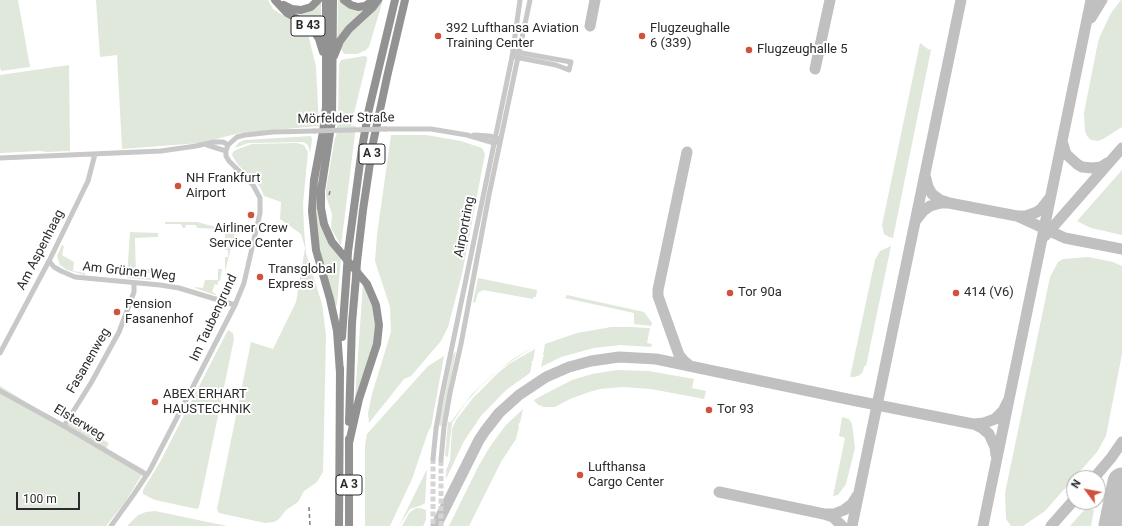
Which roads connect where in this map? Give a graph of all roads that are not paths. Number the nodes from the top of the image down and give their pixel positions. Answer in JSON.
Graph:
{"nodes":[{"id":1,"x":275,"y":0,"type":"edge"},
{"id":2,"x":279,"y":0,"type":"edge"},
{"id":3,"x":318,"y":0,"type":"edge"},
{"id":4,"x":326,"y":0,"type":"edge"},
{"id":5,"x":334,"y":0,"type":"edge"},
{"id":6,"x":344,"y":0,"type":"edge"},
{"id":7,"x":374,"y":0,"type":"edge"},
{"id":8,"x":378,"y":0,"type":"edge"},
{"id":9,"x":395,"y":0,"type":"edge"},
{"id":10,"x":405,"y":0,"type":"edge"},
{"id":11,"x":520,"y":0,"type":"edge"},
{"id":12,"x":530,"y":0,"type":"edge"},
{"id":13,"x":521,"y":44,"type":"junction"},
{"id":14,"x":512,"y":54,"type":"junction"},
{"id":15,"x":528,"y":54,"type":"junction"},
{"id":16,"x":519,"y":55,"type":"junction"},
{"id":17,"x":329,"y":62,"type":"junction"},
{"id":18,"x":329,"y":92,"type":"junction"},
{"id":19,"x":324,"y":126,"type":"joint"},
{"id":20,"x":495,"y":140,"type":"junction"},
{"id":21,"x":501,"y":140,"type":"junction"},
{"id":22,"x":206,"y":144,"type":"junction"},
{"id":23,"x":228,"y":145,"type":"junction"},
{"id":24,"x":226,"y":151,"type":"junction"},
{"id":25,"x":95,"y":154,"type":"junction"},
{"id":26,"x":0,"y":158,"type":"edge"},
{"id":27,"x":49,"y":261,"type":"junction"},
{"id":28,"x":134,"y":283,"type":"junction"},
{"id":29,"x":234,"y":305,"type":"junction"},
{"id":30,"x":0,"y":353,"type":"edge"},
{"id":31,"x":340,"y":373,"type":"junction"},
{"id":32,"x":0,"y":391,"type":"edge"},
{"id":33,"x":64,"y":426,"type":"junction"},
{"id":34,"x":349,"y":444,"type":"junction"},
{"id":35,"x":433,"y":459,"type":"tunnel mouth"},
{"id":36,"x":442,"y":460,"type":"tunnel mouth"},
{"id":37,"x":148,"y":474,"type":"junction"},
{"id":38,"x":111,"y":526,"type":"edge"},
{"id":39,"x":339,"y":526,"type":"edge"},
{"id":40,"x":349,"y":526,"type":"edge"}],
"edges":[{"from":1,"to":17,"type":"highway","number":"B 43"},
{"from":2,"to":3,"type":"highway","number":"B 43"},
{"from":4,"to":17,"type":"highway","number":"B 43"},
{"from":5,"to":17,"type":"highway","number":"B 43"},
{"from":6,"to":7,"type":"highway"},
{"from":8,"to":17,"type":"highway","number":"B 43"},
{"from":9,"to":31,"type":"highway","number":"A 3","bridge":true},
{"from":10,"to":34,"type":"highway","number":"A 3","bridge":true},
{"from":11,"to":14,"type":"street","name":"Airportring"},
{"from":12,"to":13,"type":"street","name":"Airportring"},
{"from":13,"to":15,"type":"street"},
{"from":13,"to":16,"type":"street","name":"Airportring"},
{"from":14,"to":16,"type":"street"},
{"from":14,"to":20,"type":"street","name":"Airportring"},
{"from":15,"to":16,"type":"street"},
{"from":15,"to":16,"type":"street"},
{"from":16,"to":21,"type":"street","name":"Airportring"},
{"from":17,"to":18,"type":"highway","number":"B 43"},
{"from":18,"to":19,"type":"highway","number":"B 43"},
{"from":18,"to":34,"type":"highway","number":"B 43"},
{"from":19,"to":31,"type":"highway","number":"A 3"},
{"from":20,"to":21,"type":"street","name":"Mörfelder Straße"},
{"from":20,"to":23,"type":"street","name":"Mörfelder Straße","bridge":true},
{"from":20,"to":35,"type":"street","name":"Airportring"},
{"from":21,"to":36,"type":"street","name":"Airportring"},
{"from":22,"to":23,"type":"street"},
{"from":22,"to":24,"type":"street"},
{"from":22,"to":25,"type":"street"},
{"from":23,"to":24,"type":"street"},
{"from":24,"to":29,"type":"street","name":"Im Taubengrund"},
{"from":25,"to":26,"type":"street"},
{"from":25,"to":27,"type":"street","name":"Am Aspenhaag"},
{"from":27,"to":28,"type":"street","name":"Am Grünen Weg"},
{"from":27,"to":30,"type":"street","name":"Am Aspenhaag"},
{"from":28,"to":29,"type":"street","name":"Am Grünen Weg"},
{"from":28,"to":33,"type":"street","name":"Fasanenweg"},
{"from":29,"to":37,"type":"street","name":"Im Taubengrund"},
{"from":31,"to":39,"type":"highway","number":"A 3"},
{"from":32,"to":33,"type":"street","name":"Elsterweg"},
{"from":33,"to":37,"type":"street","name":"Elsterweg"},
{"from":34,"to":40,"type":"highway","number":"A 3"},
{"from":37,"to":38,"type":"street","name":"Im Taubengrund"}]}
